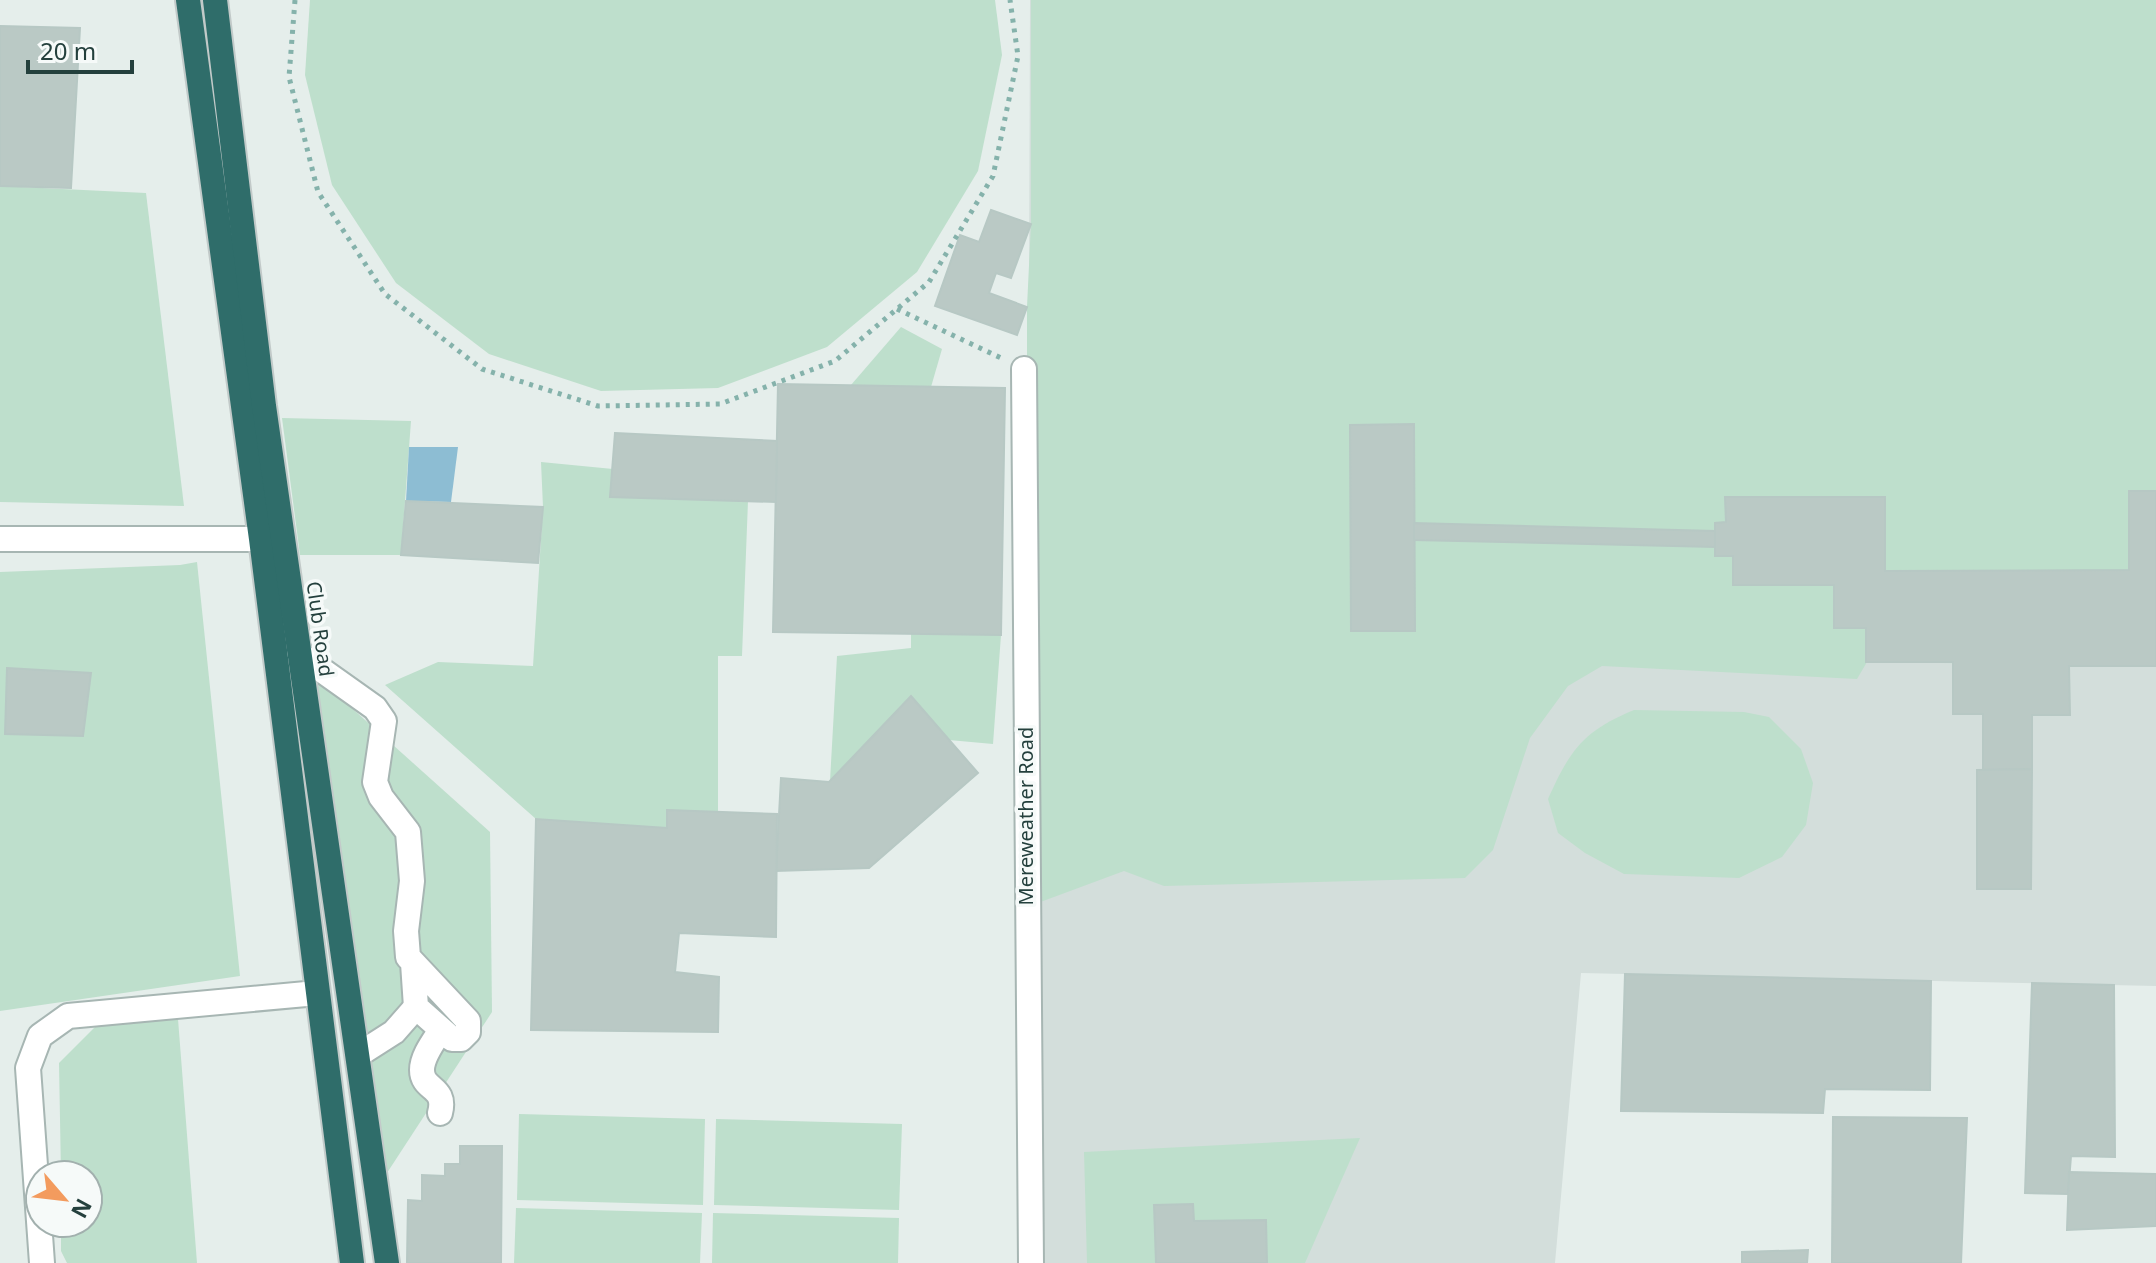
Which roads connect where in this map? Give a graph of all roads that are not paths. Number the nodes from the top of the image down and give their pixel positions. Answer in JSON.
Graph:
{"nodes":[{"id":1,"x":188,"y":0,"type":"edge"},
{"id":2,"x":215,"y":0,"type":"edge"},
{"id":3,"x":1024,"y":369,"type":"road end"},
{"id":4,"x":0,"y":539,"type":"edge"},
{"id":5,"x":261,"y":539,"type":"junction"},
{"id":6,"x":299,"y":654,"type":"junction"},
{"id":7,"x":413,"y":963,"type":"junction"},
{"id":8,"x":317,"y":993,"type":"junction"},
{"id":9,"x":416,"y":1007,"type":"junction"},
{"id":10,"x":441,"y":1030,"type":"junction"},
{"id":11,"x":358,"y":1055,"type":"junction"},
{"id":12,"x":440,"y":1113,"type":"dead end"},
{"id":13,"x":42,"y":1263,"type":"edge"},
{"id":14,"x":352,"y":1263,"type":"edge"},
{"id":15,"x":387,"y":1263,"type":"edge"},
{"id":16,"x":1031,"y":1263,"type":"edge"}],
"edges":[{"from":1,"to":5,"type":"highway"},
{"from":2,"to":6,"type":"highway","name":"Club Road"},
{"from":3,"to":16,"type":"street","name":"Mereweather Road"},
{"from":4,"to":5,"type":"street"},
{"from":5,"to":8,"type":"highway"},
{"from":6,"to":7,"type":"street"},
{"from":6,"to":11,"type":"highway","name":"Club Road"},
{"from":7,"to":9,"type":"street"},
{"from":7,"to":10,"type":"street"},
{"from":8,"to":13,"type":"street"},
{"from":8,"to":14,"type":"highway"},
{"from":9,"to":10,"type":"street"},
{"from":9,"to":11,"type":"street"},
{"from":10,"to":12,"type":"street"},
{"from":11,"to":15,"type":"highway","name":"Club Road"}]}
